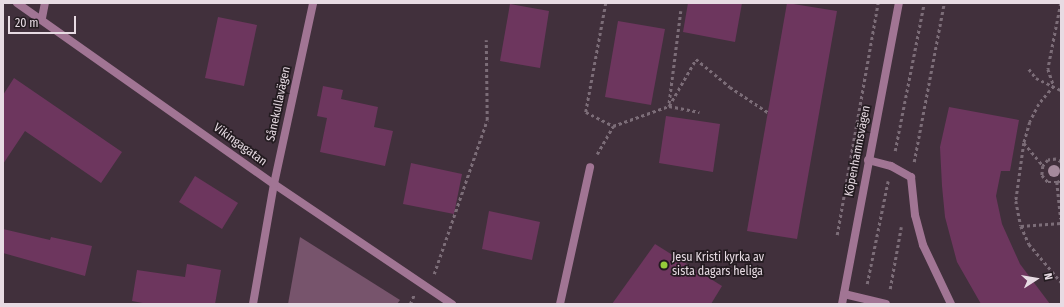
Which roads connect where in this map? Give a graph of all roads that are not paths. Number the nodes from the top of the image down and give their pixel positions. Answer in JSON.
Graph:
{"nodes":[{"id":1,"x":17,"y":3,"type":"edge"},
{"id":2,"x":45,"y":3,"type":"edge"},
{"id":3,"x":314,"y":3,"type":"edge"},
{"id":4,"x":899,"y":3,"type":"edge"},
{"id":5,"x":42,"y":18,"type":"junction"},
{"id":6,"x":868,"y":160,"type":"junction"},
{"id":7,"x":590,"y":167,"type":"road end"},
{"id":8,"x":274,"y":184,"type":"junction"},
{"id":9,"x":844,"y":294,"type":"junction"},
{"id":10,"x":887,"y":300,"type":"edge"},
{"id":11,"x":253,"y":304,"type":"edge"},
{"id":12,"x":452,"y":304,"type":"edge"},
{"id":13,"x":560,"y":304,"type":"edge"},
{"id":14,"x":842,"y":304,"type":"edge"},
{"id":15,"x":951,"y":304,"type":"edge"}],
"edges":[{"from":1,"to":5,"type":"street","name":"Vikingagatan"},
{"from":2,"to":5,"type":"street"},
{"from":3,"to":8,"type":"street","name":"Sånekullavägen"},
{"from":4,"to":6,"type":"street","name":"Köpenhamnsvägen"},
{"from":5,"to":8,"type":"street","name":"Vikingagatan"},
{"from":6,"to":9,"type":"street","name":"Köpenhamnsvägen"},
{"from":6,"to":15,"type":"street"},
{"from":7,"to":13,"type":"street"},
{"from":8,"to":11,"type":"street","name":"Sånekullavägen"},
{"from":8,"to":12,"type":"street","name":"Vikingagatan"},
{"from":9,"to":10,"type":"street"},
{"from":9,"to":14,"type":"street","name":"Köpenhamnsvägen"}]}
